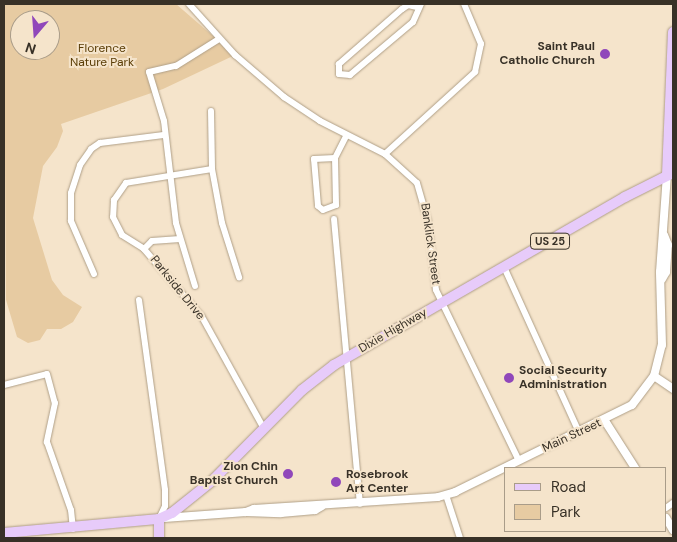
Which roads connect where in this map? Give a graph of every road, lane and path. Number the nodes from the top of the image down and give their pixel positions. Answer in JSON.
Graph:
{"nodes":[{"id":1,"x":189,"y":4,"type":"edge"},
{"id":2,"x":464,"y":4,"type":"edge"},
{"id":3,"x":419,"y":5,"type":"edge"},
{"id":4,"x":673,"y":32,"type":"edge"},
{"id":5,"x":219,"y":39,"type":"junction"},
{"id":6,"x":673,"y":55,"type":"edge"},
{"id":7,"x":211,"y":111,"type":"dead end"},
{"id":8,"x":164,"y":135,"type":"junction"},
{"id":9,"x":346,"y":136,"type":"junction"},
{"id":10,"x":385,"y":154,"type":"junction"},
{"id":11,"x":335,"y":158,"type":"junction"},
{"id":12,"x":212,"y":169,"type":"junction"},
{"id":13,"x":670,"y":174,"type":"edge"},
{"id":14,"x":170,"y":176,"type":"junction"},
{"id":15,"x":334,"y":219,"type":"dead end"},
{"id":16,"x":180,"y":238,"type":"junction"},
{"id":17,"x":144,"y":249,"type":"junction"},
{"id":18,"x":504,"y":267,"type":"junction"},
{"id":19,"x":94,"y":274,"type":"dead end"},
{"id":20,"x":239,"y":278,"type":"dead end"},
{"id":21,"x":195,"y":286,"type":"dead end"},
{"id":22,"x":139,"y":300,"type":"dead end"},
{"id":23,"x":442,"y":303,"type":"junction"},
{"id":24,"x":346,"y":358,"type":"junction"},
{"id":25,"x":654,"y":376,"type":"junction"},
{"id":26,"x":4,"y":384,"type":"edge"},
{"id":27,"x":673,"y":389,"type":"edge"},
{"id":28,"x":605,"y":421,"type":"junction"},
{"id":29,"x":263,"y":427,"type":"junction"},
{"id":30,"x":579,"y":432,"type":"junction"},
{"id":31,"x":519,"y":461,"type":"junction"},
{"id":32,"x":506,"y":467,"type":"edge"},
{"id":33,"x":634,"y":467,"type":"edge"},
{"id":34,"x":504,"y":468,"type":"edge"},
{"id":35,"x":446,"y":495,"type":"junction"},
{"id":36,"x":360,"y":504,"type":"junction"},
{"id":37,"x":159,"y":519,"type":"junction"},
{"id":38,"x":73,"y":529,"type":"junction"},
{"id":39,"x":4,"y":533,"type":"edge"},
{"id":40,"x":159,"y":538,"type":"edge"},
{"id":41,"x":460,"y":538,"type":"edge"}],
"edges":[{"from":1,"to":5,"type":"street","name":"Banklick Street"},
{"from":2,"to":10,"type":"street"},
{"from":3,"to":3,"type":"street"},
{"from":4,"to":6,"type":"main road"},
{"from":5,"to":8,"type":"street"},
{"from":5,"to":9,"type":"street","name":"Banklick Street"},
{"from":6,"to":13,"type":"main road"},
{"from":7,"to":12,"type":"street"},
{"from":8,"to":14,"type":"street"},
{"from":8,"to":19,"type":"street"},
{"from":9,"to":10,"type":"street","name":"Banklick Street"},
{"from":9,"to":11,"type":"street"},
{"from":10,"to":23,"type":"street","name":"Banklick Street"},
{"from":11,"to":11,"type":"street"},
{"from":12,"to":14,"type":"street","name":"Parkside Drive"},
{"from":12,"to":20,"type":"street"},
{"from":13,"to":18,"type":"main road","name":"Dixie Highway","number":"US 25"},
{"from":13,"to":25,"type":"street","name":"Main Street"},
{"from":14,"to":16,"type":"street"},
{"from":14,"to":17,"type":"street","name":"Parkside Drive"},
{"from":15,"to":24,"type":"street"},
{"from":16,"to":17,"type":"street"},
{"from":16,"to":21,"type":"street"},
{"from":17,"to":29,"type":"street","name":"Parkside Drive"},
{"from":18,"to":23,"type":"main road","name":"Dixie Highway","number":"US 25"},
{"from":18,"to":30,"type":"street"},
{"from":22,"to":37,"type":"street"},
{"from":23,"to":24,"type":"main road","name":"Dixie Highway","number":"US 25"},
{"from":23,"to":31,"type":"street","name":"Banklick Street"},
{"from":24,"to":29,"type":"main road","name":"Dixie Highway","number":"US 25"},
{"from":24,"to":36,"type":"street"},
{"from":25,"to":27,"type":"street"},
{"from":25,"to":28,"type":"street","name":"Main Street"},
{"from":26,"to":38,"type":"street"},
{"from":28,"to":30,"type":"street","name":"Main Street"},
{"from":28,"to":33,"type":"street"},
{"from":29,"to":37,"type":"main road","name":"Dixie Highway","number":"US 25"},
{"from":30,"to":31,"type":"street","name":"Main Street"},
{"from":31,"to":32,"type":"street","name":"Main Street"},
{"from":34,"to":35,"type":"street","name":"Main Street"},
{"from":35,"to":36,"type":"street","name":"Main Street"},
{"from":35,"to":41,"type":"street"},
{"from":36,"to":37,"type":"street","name":"Main Street"},
{"from":37,"to":38,"type":"main road","name":"Dixie Highway","number":"US 25"},
{"from":37,"to":40,"type":"main road"},
{"from":38,"to":39,"type":"main road","name":"Dixie Highway","number":"US 25"}]}
